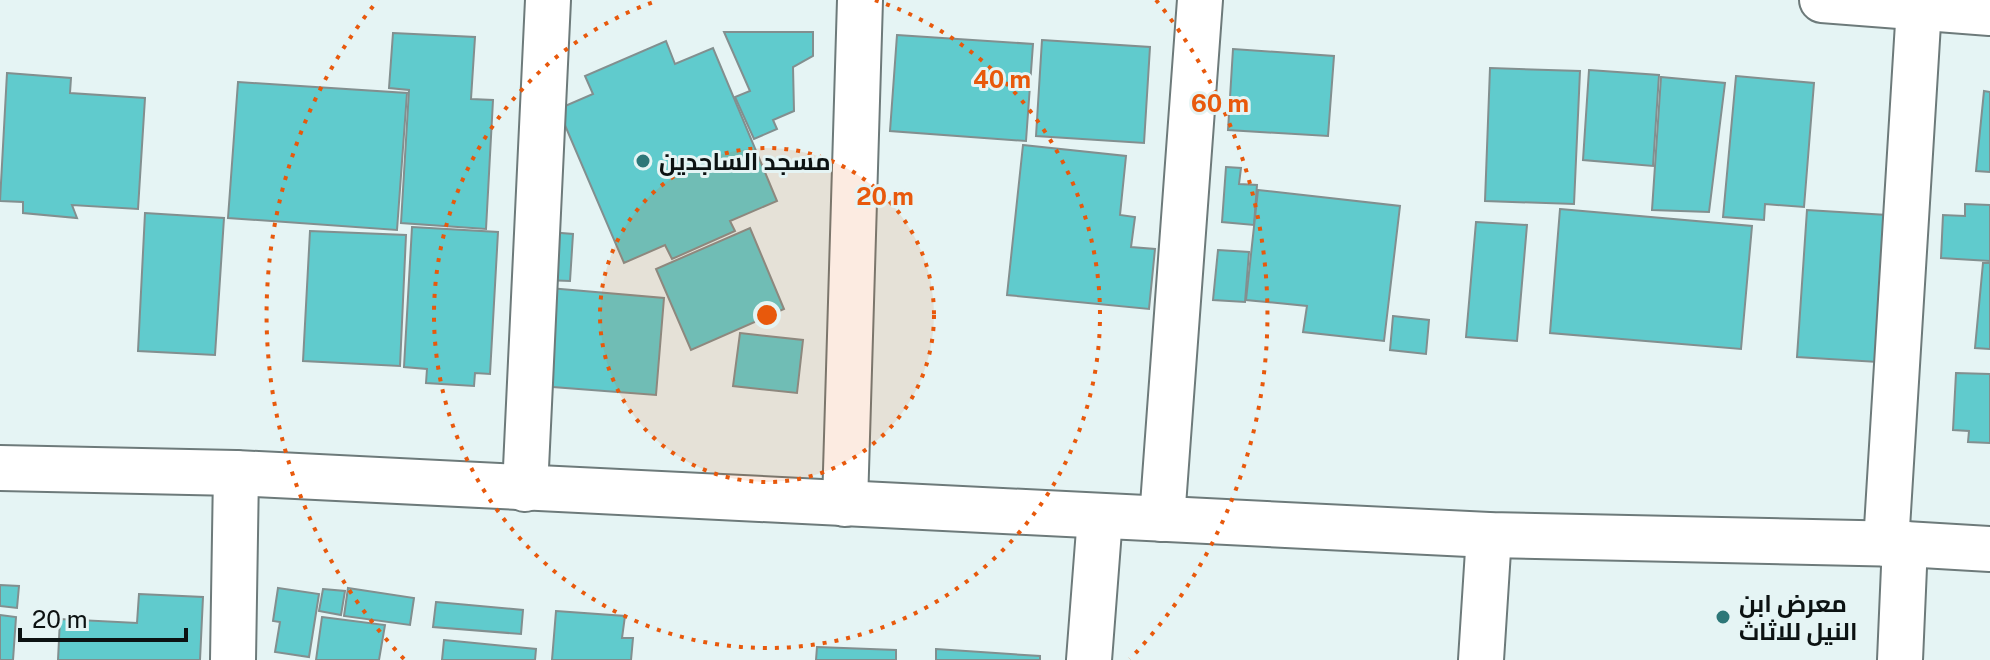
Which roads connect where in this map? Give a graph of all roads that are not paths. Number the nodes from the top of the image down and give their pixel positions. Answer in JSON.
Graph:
{"nodes":[{"id":1,"x":548,"y":0,"type":"edge"},
{"id":2,"x":860,"y":0,"type":"edge"},
{"id":3,"x":1200,"y":0,"type":"edge"},
{"id":4,"x":1822,"y":0,"type":"edge"},
{"id":5,"x":1919,"y":7,"type":"junction"},
{"id":6,"x":1990,"y":13,"type":"edge"},
{"id":7,"x":0,"y":468,"type":"edge"},
{"id":8,"x":236,"y":473,"type":"junction"},
{"id":9,"x":525,"y":489,"type":"junction"},
{"id":10,"x":845,"y":504,"type":"junction"},
{"id":11,"x":1100,"y":517,"type":"junction"},
{"id":12,"x":1162,"y":519,"type":"junction"},
{"id":13,"x":1489,"y":535,"type":"junction"},
{"id":14,"x":1895,"y":544,"type":"junction"},
{"id":15,"x":1990,"y":549,"type":"edge"},
{"id":16,"x":233,"y":660,"type":"edge"},
{"id":17,"x":1089,"y":660,"type":"edge"},
{"id":18,"x":1481,"y":660,"type":"edge"},
{"id":19,"x":1900,"y":660,"type":"edge"}],
"edges":[{"from":1,"to":9,"type":"street"},
{"from":2,"to":10,"type":"street"},
{"from":3,"to":12,"type":"street"},
{"from":4,"to":5,"type":"street"},
{"from":5,"to":6,"type":"street"},
{"from":5,"to":14,"type":"street"},
{"from":7,"to":8,"type":"street"},
{"from":8,"to":9,"type":"street"},
{"from":8,"to":16,"type":"street"},
{"from":9,"to":10,"type":"street"},
{"from":10,"to":11,"type":"street"},
{"from":11,"to":12,"type":"street"},
{"from":11,"to":17,"type":"street"},
{"from":12,"to":13,"type":"street"},
{"from":13,"to":14,"type":"street"},
{"from":13,"to":18,"type":"street"},
{"from":14,"to":15,"type":"street"},
{"from":14,"to":19,"type":"street"}]}
